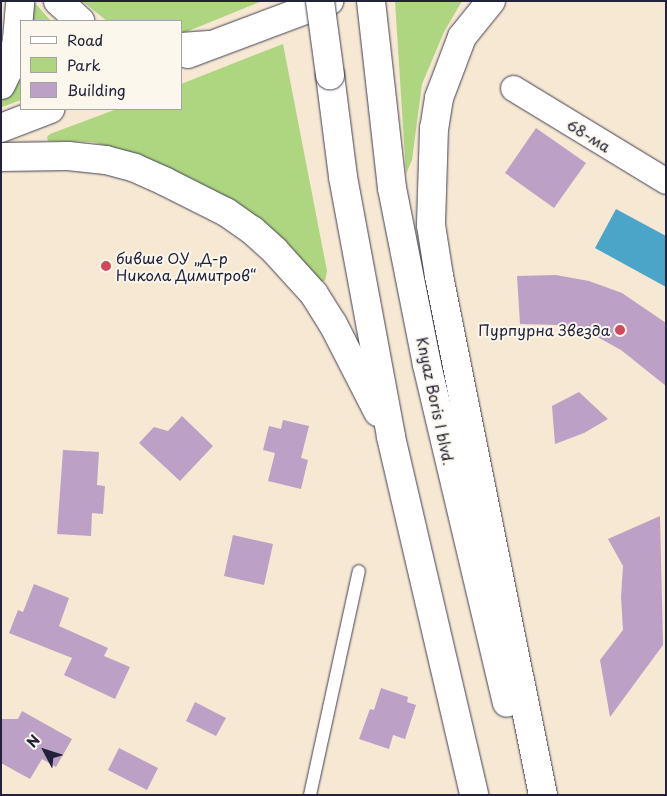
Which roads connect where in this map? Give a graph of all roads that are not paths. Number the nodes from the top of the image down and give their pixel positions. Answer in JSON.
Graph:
{"nodes":[{"id":1,"x":20,"y":1,"type":"edge"},
{"id":2,"x":58,"y":1,"type":"edge"},
{"id":3,"x":320,"y":1,"type":"edge"},
{"id":4,"x":329,"y":1,"type":"edge"},
{"id":5,"x":371,"y":1,"type":"edge"},
{"id":6,"x":491,"y":1,"type":"edge"},
{"id":7,"x":79,"y":20,"type":"edge"},
{"id":8,"x":209,"y":45,"type":"junction"},
{"id":9,"x":182,"y":47,"type":"edge"},
{"id":10,"x":182,"y":56,"type":"edge"},
{"id":11,"x":1,"y":85,"type":"edge"},
{"id":12,"x":513,"y":88,"type":"dead end"},
{"id":13,"x":47,"y":110,"type":"edge"},
{"id":14,"x":1,"y":128,"type":"edge"},
{"id":15,"x":1,"y":157,"type":"edge"},
{"id":16,"x":666,"y":182,"type":"edge"},
{"id":17,"x":391,"y":437,"type":"junction"},
{"id":18,"x":359,"y":571,"type":"dead end"},
{"id":19,"x":310,"y":795,"type":"edge"},
{"id":20,"x":474,"y":795,"type":"edge"},
{"id":21,"x":529,"y":795,"type":"edge"},
{"id":22,"x":543,"y":795,"type":"edge"}],
"edges":[{"from":1,"to":11,"type":"main road"},
{"from":2,"to":7,"type":"main road"},
{"from":3,"to":17,"type":"main road","bridge":true},
{"from":4,"to":8,"type":"main road"},
{"from":5,"to":21,"type":"main road","name":"Knyaz Boris I blvd."},
{"from":6,"to":22,"type":"main road"},
{"from":8,"to":9,"type":"main road"},
{"from":8,"to":10,"type":"main road"},
{"from":12,"to":16,"type":"street","name":"68-ма"},
{"from":13,"to":14,"type":"main road"},
{"from":15,"to":17,"type":"main road"},
{"from":17,"to":20,"type":"main road"},
{"from":18,"to":19,"type":"lane"}]}
